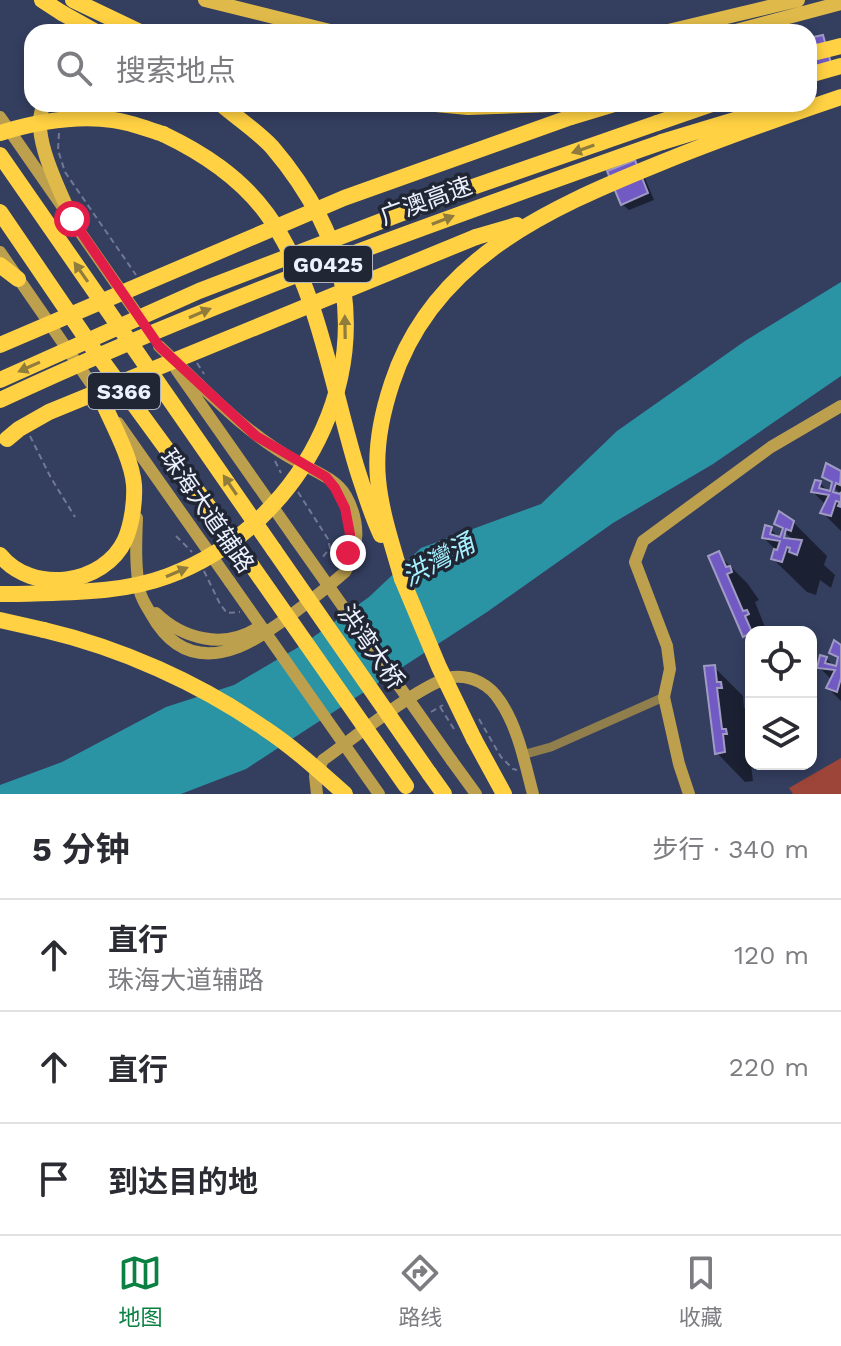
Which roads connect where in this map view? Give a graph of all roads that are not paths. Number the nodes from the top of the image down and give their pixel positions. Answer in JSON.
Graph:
{"nodes":[{"id":1,"x":42,"y":0,"type":"edge"},
{"id":2,"x":205,"y":0,"type":"edge"},
{"id":3,"x":798,"y":0,"type":"edge"},
{"id":4,"x":841,"y":3,"type":"edge"},
{"id":5,"x":68,"y":6,"type":"edge"},
{"id":6,"x":87,"y":24,"type":"edge"},
{"id":7,"x":118,"y":24,"type":"edge"},
{"id":8,"x":302,"y":24,"type":"edge"},
{"id":9,"x":698,"y":24,"type":"edge"},
{"id":10,"x":762,"y":24,"type":"edge"},
{"id":11,"x":841,"y":46,"type":"edge"},
{"id":12,"x":817,"y":52,"type":"edge"},
{"id":13,"x":841,"y":66,"type":"edge"},
{"id":14,"x":817,"y":73,"type":"edge"},
{"id":15,"x":841,"y":89,"type":"edge"},
{"id":16,"x":817,"y":96,"type":"edge"},
{"id":17,"x":841,"y":97,"type":"edge"},
{"id":18,"x":817,"y":105,"type":"edge"},
{"id":19,"x":40,"y":112,"type":"edge"},
{"id":20,"x":231,"y":112,"type":"edge"},
{"id":21,"x":588,"y":112,"type":"edge"},
{"id":22,"x":689,"y":112,"type":"edge"},
{"id":23,"x":761,"y":112,"type":"edge"},
{"id":24,"x":797,"y":112,"type":"edge"},
{"id":25,"x":0,"y":117,"type":"edge"},
{"id":26,"x":0,"y":133,"type":"edge"},
{"id":27,"x":0,"y":155,"type":"edge"},
{"id":28,"x":0,"y":212,"type":"edge"},
{"id":29,"x":72,"y":219,"type":"junction"},
{"id":30,"x":531,"y":221,"type":"junction"},
{"id":31,"x":0,"y":252,"type":"edge"},
{"id":32,"x":0,"y":265,"type":"edge"},
{"id":33,"x":18,"y":279,"type":"junction"},
{"id":34,"x":0,"y":345,"type":"edge"},
{"id":35,"x":159,"y":346,"type":"junction"},
{"id":36,"x":0,"y":380,"type":"edge"},
{"id":37,"x":101,"y":398,"type":"junction"},
{"id":38,"x":0,"y":400,"type":"edge"},
{"id":39,"x":841,"y":406,"type":"edge"},
{"id":40,"x":4,"y":443,"type":"edge"},
{"id":41,"x":134,"y":482,"type":"junction"},
{"id":42,"x":379,"y":519,"type":"junction"},
{"id":43,"x":0,"y":555,"type":"edge"},
{"id":44,"x":9,"y":594,"type":"edge"},
{"id":45,"x":0,"y":620,"type":"edge"},
{"id":46,"x":664,"y":697,"type":"junction"},
{"id":47,"x":522,"y":755,"type":"junction"},
{"id":48,"x":409,"y":790,"type":"edge"},
{"id":49,"x":318,"y":793,"type":"edge"},
{"id":50,"x":345,"y":794,"type":"edge"},
{"id":51,"x":379,"y":794,"type":"edge"},
{"id":52,"x":444,"y":794,"type":"edge"},
{"id":53,"x":476,"y":794,"type":"edge"},
{"id":54,"x":504,"y":794,"type":"edge"},
{"id":55,"x":533,"y":794,"type":"edge"},
{"id":56,"x":689,"y":794,"type":"edge"}],
"edges":[{"from":1,"to":5,"type":"highway"},
{"from":2,"to":8,"type":"main road"},
{"from":3,"to":9,"type":"main road"},
{"from":4,"to":10,"type":"main road"},
{"from":5,"to":6,"type":"highway","bridge":true},
{"from":5,"to":7,"type":"highway","bridge":true},
{"from":11,"to":12,"type":"highway"},
{"from":13,"to":14,"type":"highway"},
{"from":15,"to":16,"type":"highway"},
{"from":17,"to":18,"type":"highway"},
{"from":19,"to":29,"type":"main road"},
{"from":44,"to":20,"type":"highway","one_way":true,"bridge":true},
{"from":21,"to":34,"type":"highway","bridge":true},
{"from":22,"to":36,"type":"highway","name":"广澳高速","number":"G0425","one_way":true,"bridge":true},
{"from":38,"to":23,"type":"highway","name":"广澳高速","number":"G0425","one_way":true,"bridge":true},
{"from":24,"to":30,"type":"highway"},
{"from":25,"to":29,"type":"main road"},
{"from":26,"to":42,"type":"highway","bridge":true},
{"from":52,"to":27,"type":"highway","name":"洪湾大桥","number":"S366","one_way":true,"bridge":true},
{"from":28,"to":48,"type":"highway","number":"S366","bridge":true},
{"from":29,"to":35,"type":"main road"},
{"from":30,"to":40,"type":"highway","bridge":true},
{"from":30,"to":42,"type":"highway"},
{"from":31,"to":33,"type":"main road","name":"珠海大道辅路"},
{"from":32,"to":33,"type":"highway"},
{"from":33,"to":37,"type":"main road","name":"珠海大道辅路"},
{"from":35,"to":41,"type":"main road"},
{"from":35,"to":53,"type":"main road","bridge":true},
{"from":37,"to":41,"type":"highway"},
{"from":37,"to":51,"type":"main road","name":"珠海大道辅路","bridge":true},
{"from":39,"to":46,"type":"main road"},
{"from":41,"to":43,"type":"highway"},
{"from":42,"to":54,"type":"highway","bridge":true},
{"from":45,"to":50,"type":"highway","bridge":true},
{"from":46,"to":47,"type":"street"},
{"from":46,"to":56,"type":"main road"},
{"from":47,"to":49,"type":"main road"},
{"from":47,"to":55,"type":"main road"}]}
